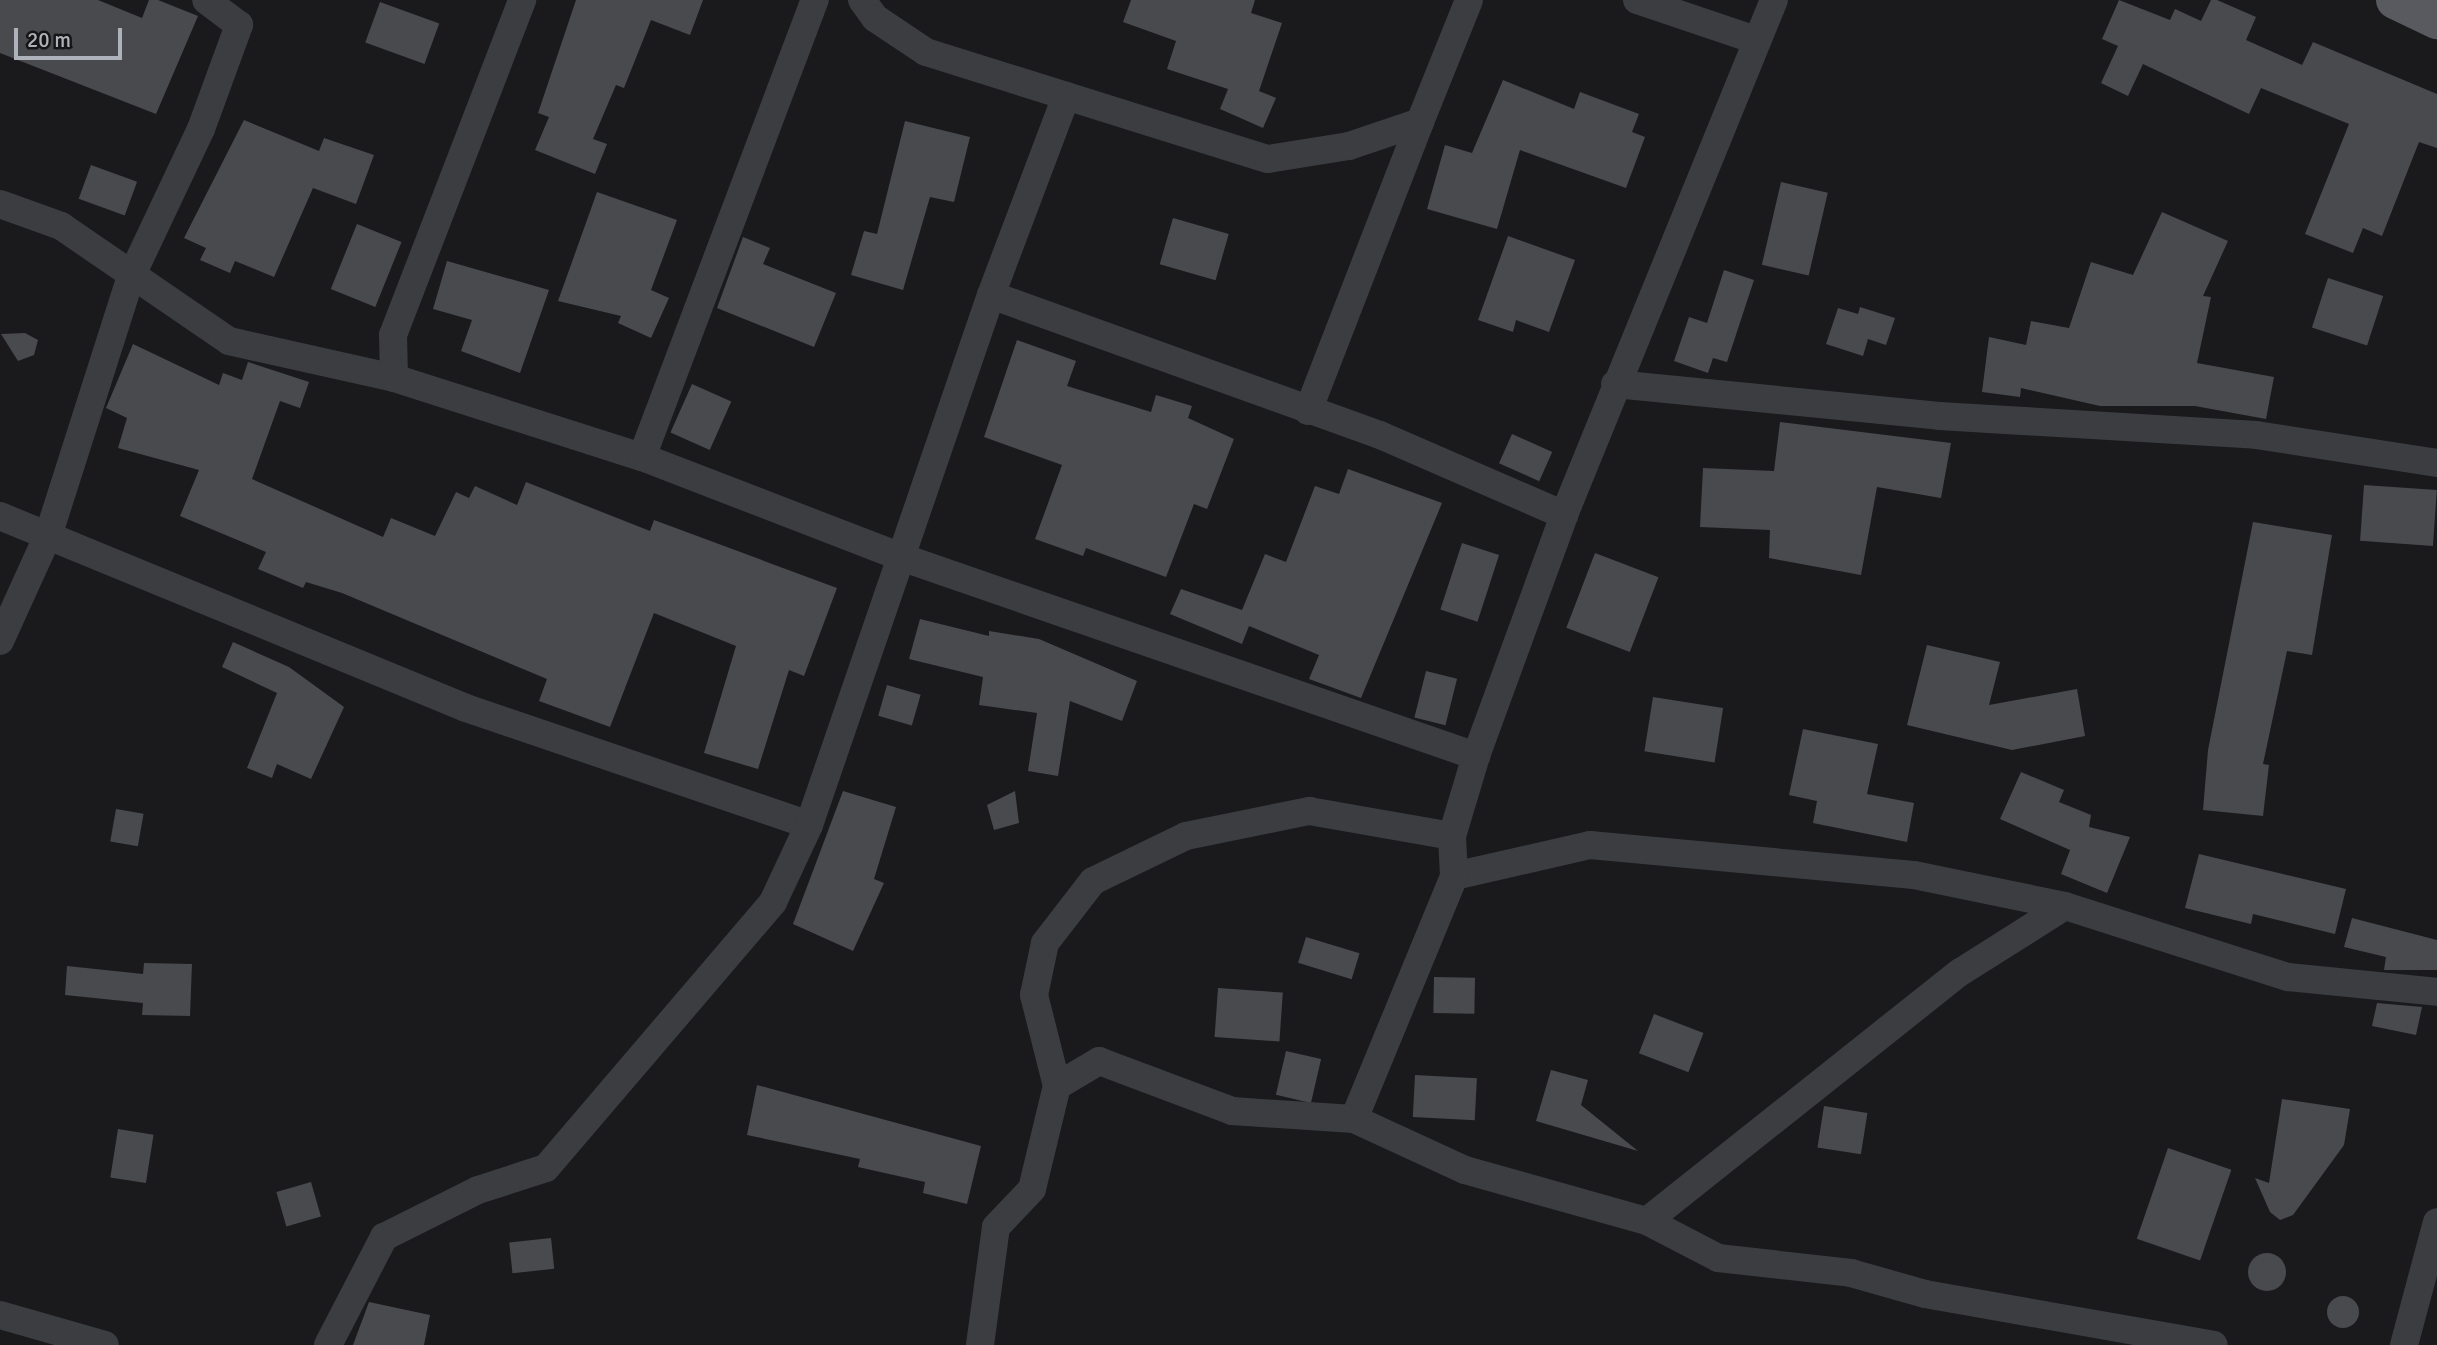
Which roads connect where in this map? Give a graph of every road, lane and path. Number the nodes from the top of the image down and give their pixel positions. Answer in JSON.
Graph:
{"nodes":[{"id":1,"x":206,"y":0,"type":"edge"},
{"id":2,"x":522,"y":0,"type":"edge"},
{"id":3,"x":815,"y":0,"type":"edge"},
{"id":4,"x":862,"y":0,"type":"edge"},
{"id":5,"x":1469,"y":0,"type":"edge"},
{"id":6,"x":1637,"y":0,"type":"edge"},
{"id":7,"x":1774,"y":0,"type":"edge"},
{"id":8,"x":2395,"y":0,"type":"edge"},
{"id":9,"x":243,"y":12,"type":"edge"},
{"id":10,"x":2437,"y":20,"type":"edge"},
{"id":11,"x":1754,"y":39,"type":"junction"},
{"id":12,"x":1066,"y":96,"type":"junction"},
{"id":13,"x":1420,"y":122,"type":"junction"},
{"id":14,"x":0,"y":204,"type":"edge"},
{"id":15,"x":130,"y":279,"type":"junction"},
{"id":16,"x":991,"y":295,"type":"junction"},
{"id":17,"x":394,"y":378,"type":"junction"},
{"id":18,"x":1615,"y":384,"type":"junction"},
{"id":19,"x":1308,"y":411,"type":"junction"},
{"id":20,"x":642,"y":457,"type":"junction"},
{"id":21,"x":2437,"y":463,"type":"edge"},
{"id":22,"x":1564,"y":515,"type":"junction"},
{"id":23,"x":0,"y":516,"type":"edge"},
{"id":24,"x":49,"y":533,"type":"junction"},
{"id":25,"x":898,"y":556,"type":"junction"},
{"id":26,"x":0,"y":641,"type":"edge"},
{"id":27,"x":1476,"y":756,"type":"junction"},
{"id":28,"x":809,"y":825,"type":"junction"},
{"id":29,"x":1452,"y":836,"type":"junction"},
{"id":30,"x":1454,"y":876,"type":"junction"},
{"id":31,"x":2065,"y":906,"type":"junction"},
{"id":32,"x":2437,"y":992,"type":"edge"},
{"id":33,"x":1057,"y":1086,"type":"junction"},
{"id":34,"x":1354,"y":1119,"type":"junction"},
{"id":35,"x":1647,"y":1221,"type":"junction"},
{"id":36,"x":2437,"y":1222,"type":"edge"},
{"id":37,"x":0,"y":1315,"type":"edge"},
{"id":38,"x":105,"y":1345,"type":"edge"},
{"id":39,"x":328,"y":1345,"type":"edge"},
{"id":40,"x":981,"y":1345,"type":"edge"},
{"id":41,"x":2214,"y":1345,"type":"edge"},
{"id":42,"x":2404,"y":1345,"type":"edge"}],
"edges":[{"from":1,"to":9,"type":"street"},
{"from":2,"to":17,"type":"street"},
{"from":3,"to":20,"type":"street"},
{"from":4,"to":12,"type":"street"},
{"from":5,"to":13,"type":"street"},
{"from":6,"to":11,"type":"street"},
{"from":7,"to":11,"type":"street"},
{"from":8,"to":10,"type":"main road"},
{"from":9,"to":15,"type":"street"},
{"from":11,"to":18,"type":"street"},
{"from":12,"to":13,"type":"street"},
{"from":12,"to":16,"type":"street"},
{"from":13,"to":19,"type":"street"},
{"from":14,"to":15,"type":"street"},
{"from":15,"to":17,"type":"street"},
{"from":15,"to":24,"type":"street"},
{"from":16,"to":19,"type":"street"},
{"from":16,"to":25,"type":"street"},
{"from":17,"to":20,"type":"street"},
{"from":18,"to":21,"type":"street"},
{"from":18,"to":22,"type":"street"},
{"from":19,"to":22,"type":"street"},
{"from":20,"to":25,"type":"street"},
{"from":22,"to":27,"type":"street"},
{"from":23,"to":24,"type":"street"},
{"from":24,"to":26,"type":"street"},
{"from":24,"to":28,"type":"street"},
{"from":25,"to":27,"type":"street"},
{"from":25,"to":28,"type":"street"},
{"from":27,"to":29,"type":"street"},
{"from":28,"to":39,"type":"street"},
{"from":29,"to":30,"type":"street"},
{"from":29,"to":33,"type":"street"},
{"from":30,"to":31,"type":"street"},
{"from":30,"to":34,"type":"street"},
{"from":31,"to":32,"type":"street"},
{"from":31,"to":35,"type":"street"},
{"from":33,"to":34,"type":"street"},
{"from":33,"to":40,"type":"street"},
{"from":34,"to":35,"type":"street"},
{"from":35,"to":41,"type":"street"},
{"from":36,"to":42,"type":"street"},
{"from":37,"to":38,"type":"street"}]}
